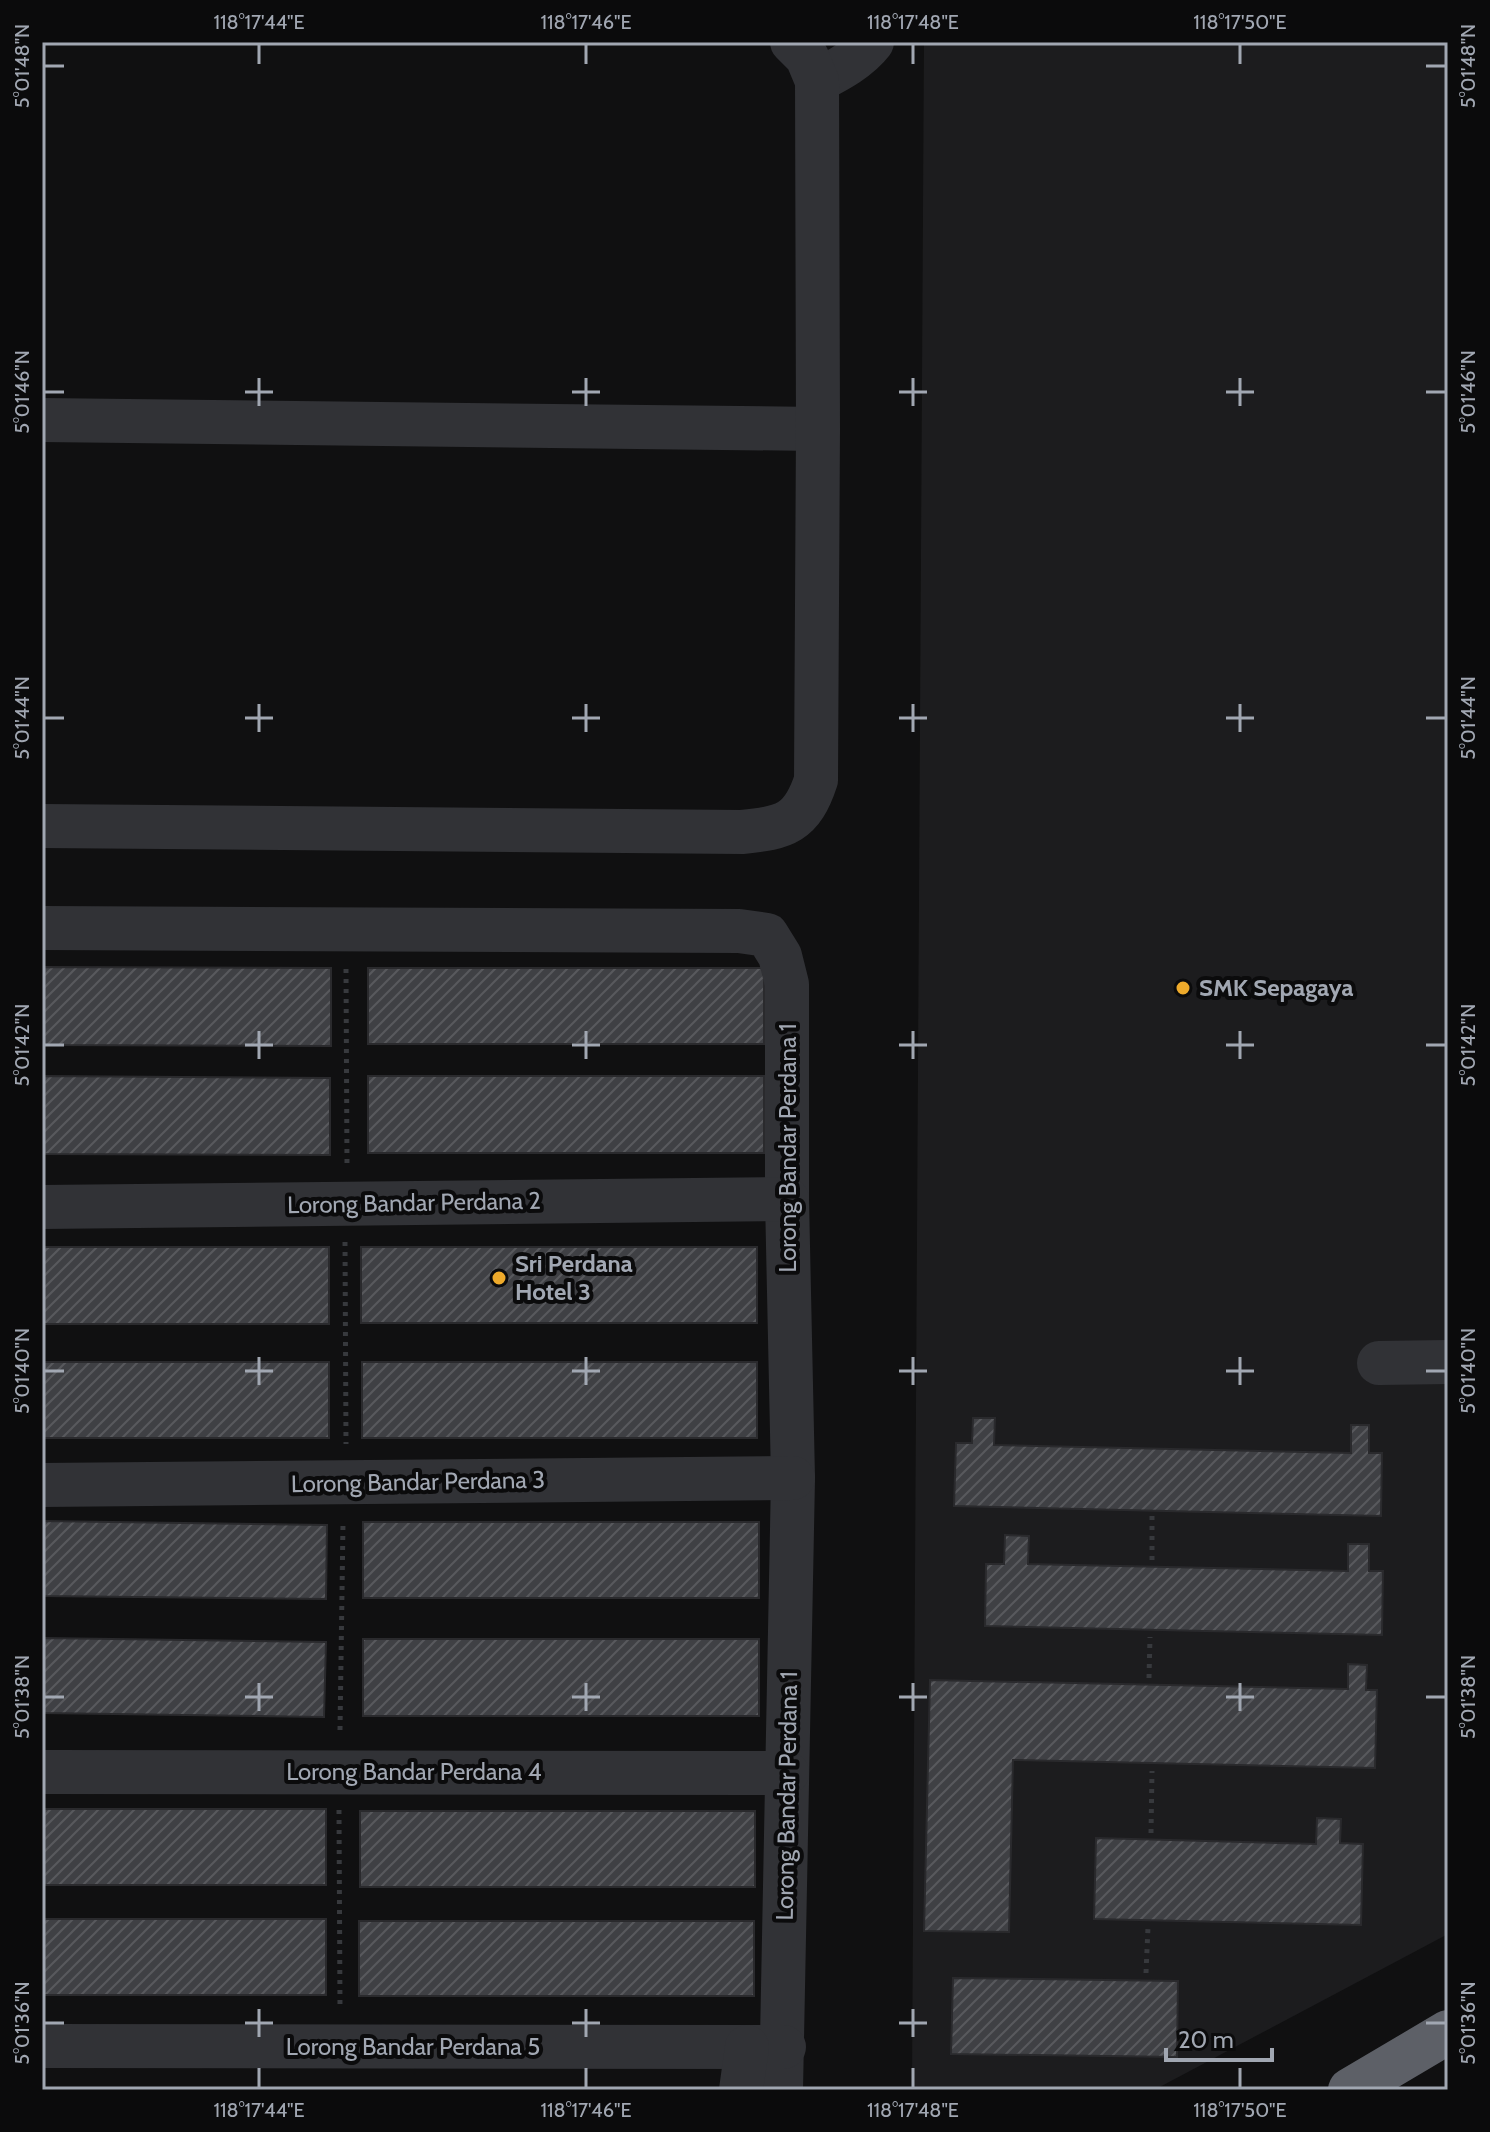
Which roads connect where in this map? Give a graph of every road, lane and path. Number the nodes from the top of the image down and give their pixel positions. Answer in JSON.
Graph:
{"nodes":[{"id":1,"x":792,"y":42,"type":"edge"},
{"id":2,"x":872,"y":42,"type":"edge"},
{"id":3,"x":817,"y":81,"type":"junction"},
{"id":4,"x":42,"y":420,"type":"edge"},
{"id":5,"x":818,"y":429,"type":"junction"},
{"id":6,"x":42,"y":826,"type":"edge"},
{"id":7,"x":42,"y":928,"type":"edge"},
{"id":8,"x":346,"y":968,"type":"dead end"},
{"id":9,"x":347,"y":1167,"type":"dead end"},
{"id":10,"x":787,"y":1199,"type":"junction"},
{"id":11,"x":42,"y":1207,"type":"edge"},
{"id":12,"x":345,"y":1241,"type":"dead end"},
{"id":13,"x":1448,"y":1362,"type":"edge"},
{"id":14,"x":1379,"y":1363,"type":"dead end"},
{"id":15,"x":346,"y":1445,"type":"dead end"},
{"id":16,"x":793,"y":1478,"type":"junction"},
{"id":17,"x":42,"y":1485,"type":"edge"},
{"id":18,"x":1152,"y":1516,"type":"dead end"},
{"id":19,"x":343,"y":1523,"type":"dead end"},
{"id":20,"x":1152,"y":1561,"type":"dead end"},
{"id":21,"x":1150,"y":1637,"type":"dead end"},
{"id":22,"x":1149,"y":1678,"type":"dead end"},
{"id":23,"x":340,"y":1730,"type":"dead end"},
{"id":24,"x":1152,"y":1771,"type":"dead end"},
{"id":25,"x":42,"y":1772,"type":"edge"},
{"id":26,"x":787,"y":1773,"type":"junction"},
{"id":27,"x":339,"y":1805,"type":"dead end"},
{"id":28,"x":1151,"y":1833,"type":"dead end"},
{"id":29,"x":1148,"y":1927,"type":"dead end"},
{"id":30,"x":1146,"y":1973,"type":"dead end"},
{"id":31,"x":340,"y":2013,"type":"dead end"},
{"id":32,"x":1448,"y":2032,"type":"edge"},
{"id":33,"x":42,"y":2046,"type":"edge"},
{"id":34,"x":765,"y":2047,"type":"junction"},
{"id":35,"x":741,"y":2090,"type":"edge"},
{"id":36,"x":781,"y":2090,"type":"edge"},
{"id":37,"x":1350,"y":2090,"type":"edge"}],
"edges":[{"from":1,"to":3,"type":"street"},
{"from":2,"to":3,"type":"street"},
{"from":3,"to":5,"type":"street"},
{"from":4,"to":5,"type":"street"},
{"from":5,"to":6,"type":"street"},
{"from":7,"to":10,"type":"street","name":"Lorong Bandar Perdana 1"},
{"from":8,"to":9,"type":"path"},
{"from":10,"to":11,"type":"street","name":"Lorong Bandar Perdana 2"},
{"from":10,"to":16,"type":"street","name":"Lorong Bandar Perdana 1"},
{"from":12,"to":15,"type":"path"},
{"from":13,"to":14,"type":"street"},
{"from":16,"to":17,"type":"street","name":"Lorong Bandar Perdana 3"},
{"from":16,"to":26,"type":"street","name":"Lorong Bandar Perdana 1"},
{"from":18,"to":20,"type":"path"},
{"from":19,"to":23,"type":"path"},
{"from":21,"to":22,"type":"path"},
{"from":24,"to":28,"type":"path"},
{"from":25,"to":26,"type":"street","name":"Lorong Bandar Perdana 4"},
{"from":26,"to":34,"type":"street","name":"Lorong Bandar Perdana 1"},
{"from":27,"to":31,"type":"path"},
{"from":29,"to":30,"type":"path"},
{"from":32,"to":37,"type":"highway"},
{"from":33,"to":34,"type":"street","name":"Lorong Bandar Perdana 5"},
{"from":34,"to":35,"type":"street"},
{"from":34,"to":36,"type":"street","name":"Lorong Bandar Perdana 1"}]}
